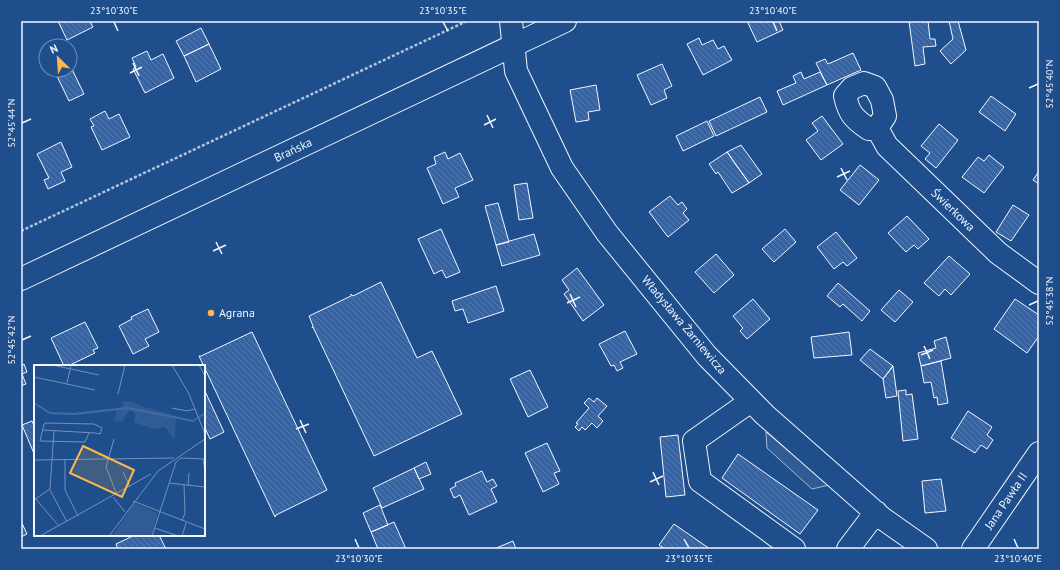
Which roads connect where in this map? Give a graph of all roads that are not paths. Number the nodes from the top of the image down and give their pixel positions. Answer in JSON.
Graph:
{"nodes":[{"id":1,"x":511,"y":21,"type":"edge"},
{"id":2,"x":565,"y":21,"type":"edge"},
{"id":3,"x":513,"y":46,"type":"junction"},
{"id":4,"x":876,"y":128,"type":"dead end"},
{"id":5,"x":21,"y":279,"type":"edge"},
{"id":6,"x":1039,"y":283,"type":"edge"},
{"id":7,"x":751,"y":401,"type":"junction"},
{"id":8,"x":1039,"y":452,"type":"edge"},
{"id":9,"x":876,"y":512,"type":"junction"},
{"id":10,"x":794,"y":549,"type":"edge"},
{"id":11,"x":848,"y":549,"type":"edge"},
{"id":12,"x":926,"y":549,"type":"edge"},
{"id":13,"x":973,"y":549,"type":"edge"}],
"edges":[{"from":1,"to":3,"type":"street","name":"Władysława Żarniewicza"},
{"from":2,"to":3,"type":"street","name":"Brańska"},
{"from":3,"to":5,"type":"street","name":"Brańska"},
{"from":3,"to":7,"type":"street","name":"Władysława Żarniewicza"},
{"from":4,"to":6,"type":"street","name":"Świerkowa"},
{"from":7,"to":9,"type":"street","name":"Władysława Żarniewicza"},
{"from":7,"to":10,"type":"street"},
{"from":8,"to":13,"type":"street","name":"Jana Pawła II"},
{"from":9,"to":11,"type":"street"},
{"from":9,"to":12,"type":"street","name":"Władysława Żarniewicza"}]}
